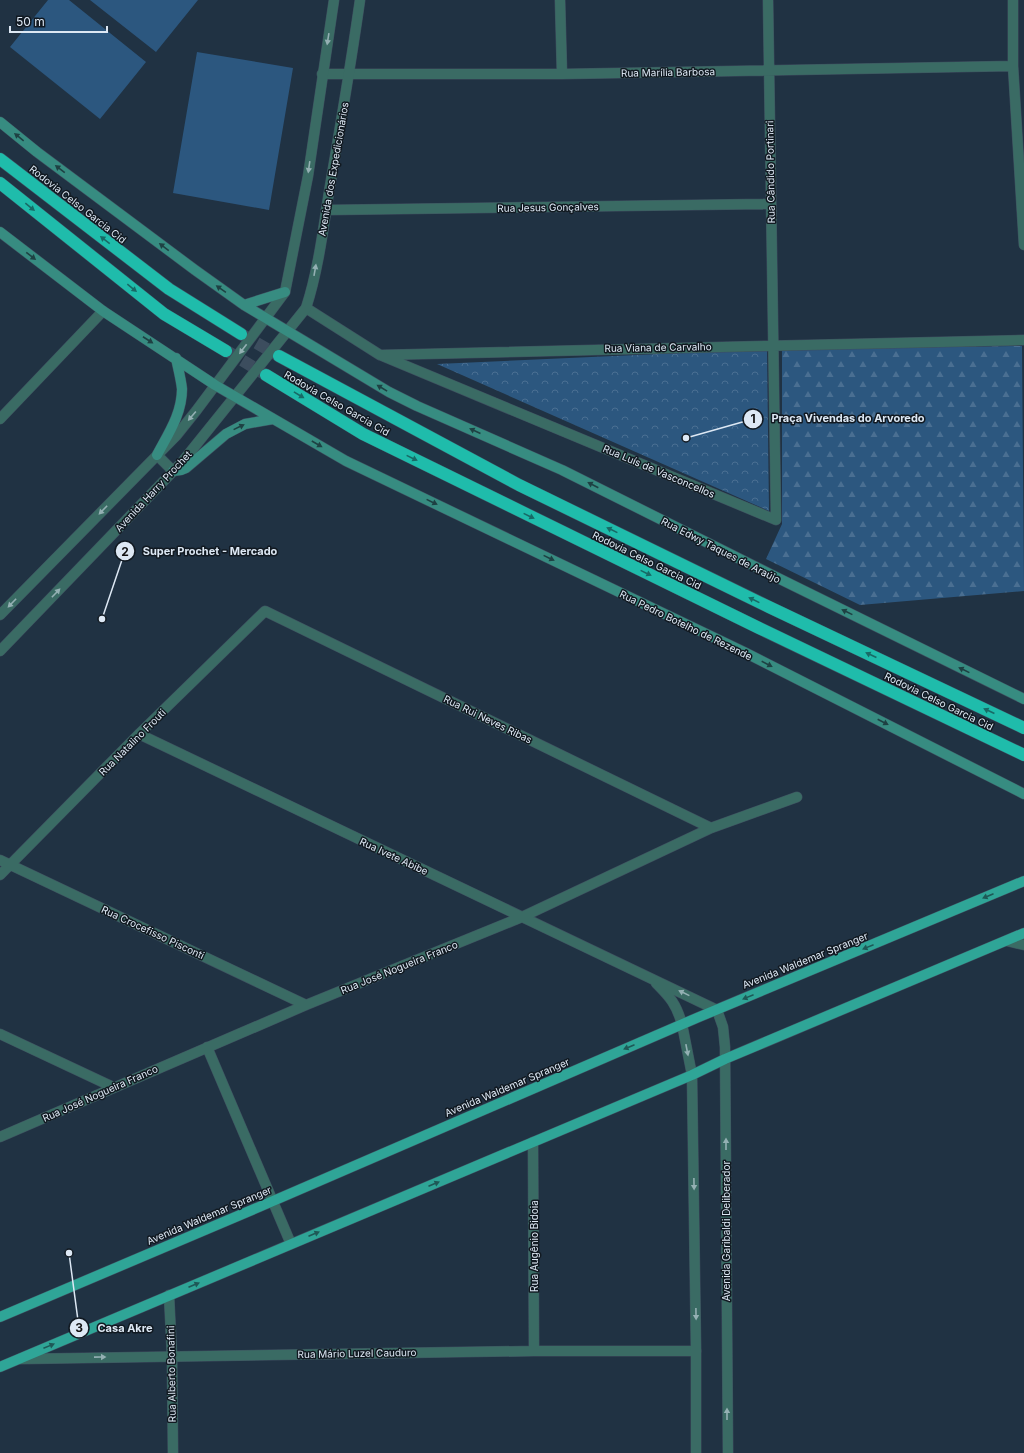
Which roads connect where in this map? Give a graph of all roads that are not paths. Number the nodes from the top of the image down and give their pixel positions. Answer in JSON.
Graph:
{"nodes":[{"id":1,"x":334,"y":0,"type":"edge"},
{"id":2,"x":360,"y":0,"type":"edge"},
{"id":3,"x":560,"y":0,"type":"edge"},
{"id":4,"x":768,"y":0,"type":"edge"},
{"id":5,"x":1013,"y":0,"type":"edge"},
{"id":6,"x":1013,"y":66,"type":"junction"},
{"id":7,"x":769,"y":71,"type":"junction"},
{"id":8,"x":322,"y":74,"type":"junction"},
{"id":9,"x":349,"y":74,"type":"junction"},
{"id":10,"x":562,"y":74,"type":"junction"},
{"id":11,"x":0,"y":122,"type":"edge"},
{"id":12,"x":0,"y":158,"type":"edge"},
{"id":13,"x":0,"y":183,"type":"edge"},
{"id":14,"x":771,"y":204,"type":"junction"},
{"id":15,"x":326,"y":210,"type":"junction"},
{"id":16,"x":0,"y":232,"type":"edge"},
{"id":17,"x":1024,"y":245,"type":"edge"},
{"id":18,"x":285,"y":292,"type":"junction"},
{"id":19,"x":244,"y":305,"type":"junction"},
{"id":20,"x":306,"y":308,"type":"junction"},
{"id":21,"x":103,"y":312,"type":"junction"},
{"id":22,"x":266,"y":317,"type":"junction"},
{"id":23,"x":287,"y":331,"type":"junction"},
{"id":24,"x":241,"y":334,"type":"tunnel mouth"},
{"id":25,"x":1024,"y":340,"type":"edge"},
{"id":26,"x":773,"y":344,"type":"junction"},
{"id":27,"x":226,"y":351,"type":"tunnel mouth"},
{"id":28,"x":380,"y":355,"type":"junction"},
{"id":29,"x":278,"y":356,"type":"tunnel mouth"},
{"id":30,"x":176,"y":358,"type":"junction"},
{"id":31,"x":266,"y":375,"type":"tunnel mouth"},
{"id":32,"x":215,"y":385,"type":"junction"},
{"id":33,"x":235,"y":396,"type":"junction"},
{"id":34,"x":4,"y":409,"type":"edge"},
{"id":35,"x":0,"y":419,"type":"edge"},
{"id":36,"x":274,"y":419,"type":"junction"},
{"id":37,"x":157,"y":455,"type":"junction"},
{"id":38,"x":173,"y":471,"type":"junction"},
{"id":39,"x":265,"y":611,"type":"joint"},
{"id":40,"x":0,"y":615,"type":"edge"},
{"id":41,"x":0,"y":651,"type":"edge"},
{"id":42,"x":1024,"y":699,"type":"edge"},
{"id":43,"x":1024,"y":728,"type":"edge"},
{"id":44,"x":139,"y":734,"type":"junction"},
{"id":45,"x":1024,"y":755,"type":"edge"},
{"id":46,"x":1024,"y":794,"type":"edge"},
{"id":47,"x":797,"y":797,"type":"dead end"},
{"id":48,"x":711,"y":828,"type":"junction"},
{"id":49,"x":0,"y":860,"type":"edge"},
{"id":50,"x":10,"y":865,"type":"junction"},
{"id":51,"x":0,"y":875,"type":"edge"},
{"id":52,"x":1024,"y":881,"type":"edge"},
{"id":53,"x":522,"y":917,"type":"junction"},
{"id":54,"x":1024,"y":933,"type":"edge"},
{"id":55,"x":1007,"y":941,"type":"junction"},
{"id":56,"x":1024,"y":945,"type":"edge"},
{"id":57,"x":650,"y":978,"type":"junction"},
{"id":58,"x":306,"y":1005,"type":"junction"},
{"id":59,"x":717,"y":1010,"type":"junction"},
{"id":60,"x":682,"y":1024,"type":"junction"},
{"id":61,"x":0,"y":1034,"type":"edge"},
{"id":62,"x":207,"y":1047,"type":"junction"},
{"id":63,"x":725,"y":1059,"type":"junction"},
{"id":64,"x":692,"y":1075,"type":"junction"},
{"id":65,"x":113,"y":1087,"type":"junction"},
{"id":66,"x":0,"y":1137,"type":"edge"},
{"id":67,"x":533,"y":1142,"type":"junction"},
{"id":68,"x":272,"y":1201,"type":"junction"},
{"id":69,"x":291,"y":1244,"type":"junction"},
{"id":70,"x":169,"y":1295,"type":"junction"},
{"id":71,"x":0,"y":1317,"type":"edge"},
{"id":72,"x":534,"y":1351,"type":"junction"},
{"id":73,"x":696,"y":1351,"type":"junction"},
{"id":74,"x":172,"y":1356,"type":"junction"},
{"id":75,"x":19,"y":1359,"type":"junction"},
{"id":76,"x":0,"y":1367,"type":"edge"},
{"id":77,"x":172,"y":1453,"type":"edge"},
{"id":78,"x":696,"y":1453,"type":"edge"},
{"id":79,"x":728,"y":1453,"type":"edge"}],
"edges":[{"from":1,"to":8,"type":"street","one_way":true},
{"from":2,"to":9,"type":"street","name":"Avenida dos Expedicionários"},
{"from":3,"to":10,"type":"street"},
{"from":4,"to":7,"type":"street","name":"Rua Cândido Portinari"},
{"from":5,"to":6,"type":"street"},
{"from":6,"to":7,"type":"street","name":"Rua Marília Barbosa"},
{"from":6,"to":17,"type":"street"},
{"from":7,"to":10,"type":"street","name":"Rua Marília Barbosa"},
{"from":7,"to":14,"type":"street","name":"Rua Cândido Portinari"},
{"from":8,"to":9,"type":"street","name":"Rua Marília Barbosa"},
{"from":8,"to":18,"type":"street","one_way":true},
{"from":9,"to":10,"type":"street","name":"Rua Marília Barbosa"},
{"from":9,"to":15,"type":"street","name":"Avenida dos Expedicionários"},
{"from":19,"to":11,"type":"main road","one_way":true},
{"from":24,"to":12,"type":"highway","name":"Rodovia Celso Garcia Cid","one_way":true},
{"from":13,"to":27,"type":"highway","one_way":true},
{"from":14,"to":15,"type":"street","name":"Rua Jesus Gonçalves"},
{"from":14,"to":26,"type":"street","name":"Rua Cândido Portinari"},
{"from":20,"to":15,"type":"street","name":"Avenida dos Expedicionários","one_way":true},
{"from":16,"to":21,"type":"main road","one_way":true},
{"from":18,"to":19,"type":"main road"},
{"from":18,"to":22,"type":"street"},
{"from":19,"to":22,"type":"main road"},
{"from":20,"to":23,"type":"street","name":"Avenida dos Expedicionários"},
{"from":20,"to":28,"type":"street"},
{"from":21,"to":30,"type":"main road","one_way":true},
{"from":21,"to":34,"type":"street"},
{"from":22,"to":23,"type":"main road"},
{"from":22,"to":32,"type":"street","one_way":true},
{"from":23,"to":33,"type":"street","name":"Avenida Harry Prochet"},
{"from":42,"to":23,"type":"main road","name":"Rua Edwy Taques de Araújo","one_way":true},
{"from":25,"to":26,"type":"street","name":"Rua Viana de Carvalho"},
{"from":26,"to":28,"type":"street","name":"Rua Viana de Carvalho"},
{"from":26,"to":28,"type":"street","name":"Rua Luís de Vasconcellos"},
{"from":43,"to":29,"type":"highway","name":"Rodovia Celso Garcia Cid","one_way":true},
{"from":30,"to":32,"type":"main road"},
{"from":30,"to":37,"type":"main road"},
{"from":31,"to":45,"type":"highway","name":"Rodovia Celso Garcia Cid","one_way":true},
{"from":32,"to":33,"type":"main road"},
{"from":32,"to":37,"type":"street","one_way":true},
{"from":33,"to":36,"type":"main road"},
{"from":33,"to":38,"type":"street","name":"Avenida Harry Prochet"},
{"from":34,"to":35,"type":"street"},
{"from":38,"to":36,"type":"main road","one_way":true},
{"from":36,"to":46,"type":"main road","name":"Rua Pedro Botelho de Rezende","one_way":true},
{"from":37,"to":38,"type":"street"},
{"from":37,"to":40,"type":"street","one_way":true},
{"from":41,"to":38,"type":"street","name":"Avenida Harry Prochet","one_way":true},
{"from":39,"to":44,"type":"street","name":"Rua Natalino Frouti"},
{"from":39,"to":48,"type":"street","name":"Rua Rui Neves Ribas"},
{"from":44,"to":50,"type":"street","name":"Rua Natalino Frouti"},
{"from":44,"to":53,"type":"street","name":"Rua Ivete Abibe"},
{"from":47,"to":48,"type":"street","name":"Rua José Nogueira Franco"},
{"from":48,"to":53,"type":"street","name":"Rua José Nogueira Franco"},
{"from":49,"to":50,"type":"street","name":"Rua Crocefisso Pisconti"},
{"from":50,"to":51,"type":"street","name":"Rua Natalino Frouti"},
{"from":50,"to":58,"type":"street","name":"Rua Crocefisso Pisconti"},
{"from":52,"to":59,"type":"main road","name":"Avenida Waldemar Spranger","one_way":true},
{"from":53,"to":57,"type":"street","name":"Rua Ivete Abibe"},
{"from":53,"to":58,"type":"street","name":"Rua José Nogueira Franco"},
{"from":54,"to":55,"type":"main road"},
{"from":55,"to":56,"type":"street"},
{"from":55,"to":63,"type":"main road"},
{"from":59,"to":57,"type":"street","name":"Rua Ivete Abibe","one_way":true},
{"from":57,"to":60,"type":"street","name":"Rua Ivete Abibe"},
{"from":58,"to":62,"type":"street","name":"Rua José Nogueira Franco"},
{"from":59,"to":60,"type":"main road","name":"Avenida Waldemar Spranger"},
{"from":59,"to":63,"type":"street","name":"Avenida Garibaldi Deliberador"},
{"from":60,"to":64,"type":"street","name":"Rua Ivete Abibe","one_way":true},
{"from":60,"to":68,"type":"main road","name":"Avenida Waldemar Spranger","one_way":true},
{"from":61,"to":65,"type":"street"},
{"from":62,"to":65,"type":"street","name":"Rua José Nogueira Franco"},
{"from":62,"to":68,"type":"street"},
{"from":63,"to":64,"type":"main road"},
{"from":79,"to":63,"type":"street","name":"Avenida Garibaldi Deliberador","one_way":true},
{"from":64,"to":67,"type":"main road"},
{"from":64,"to":73,"type":"street","one_way":true},
{"from":65,"to":66,"type":"street","name":"Rua José Nogueira Franco"},
{"from":69,"to":67,"type":"main road","one_way":true},
{"from":67,"to":72,"type":"street","name":"Rua Augênio Bidoia"},
{"from":68,"to":69,"type":"street"},
{"from":68,"to":71,"type":"main road","name":"Avenida Waldemar Spranger"},
{"from":70,"to":69,"type":"main road","one_way":true},
{"from":70,"to":74,"type":"street","name":"Rua Alberto Bonafini"},
{"from":75,"to":70,"type":"main road","one_way":true},
{"from":72,"to":73,"type":"street","name":"Rua Mário Luzel Cauduro"},
{"from":72,"to":74,"type":"street","name":"Rua Mário Luzel Cauduro"},
{"from":73,"to":78,"type":"street"},
{"from":75,"to":74,"type":"street","name":"Rua Mário Luzel Cauduro","one_way":true},
{"from":74,"to":77,"type":"street","name":"Rua Alberto Bonafini"},
{"from":75,"to":76,"type":"main road"}]}
